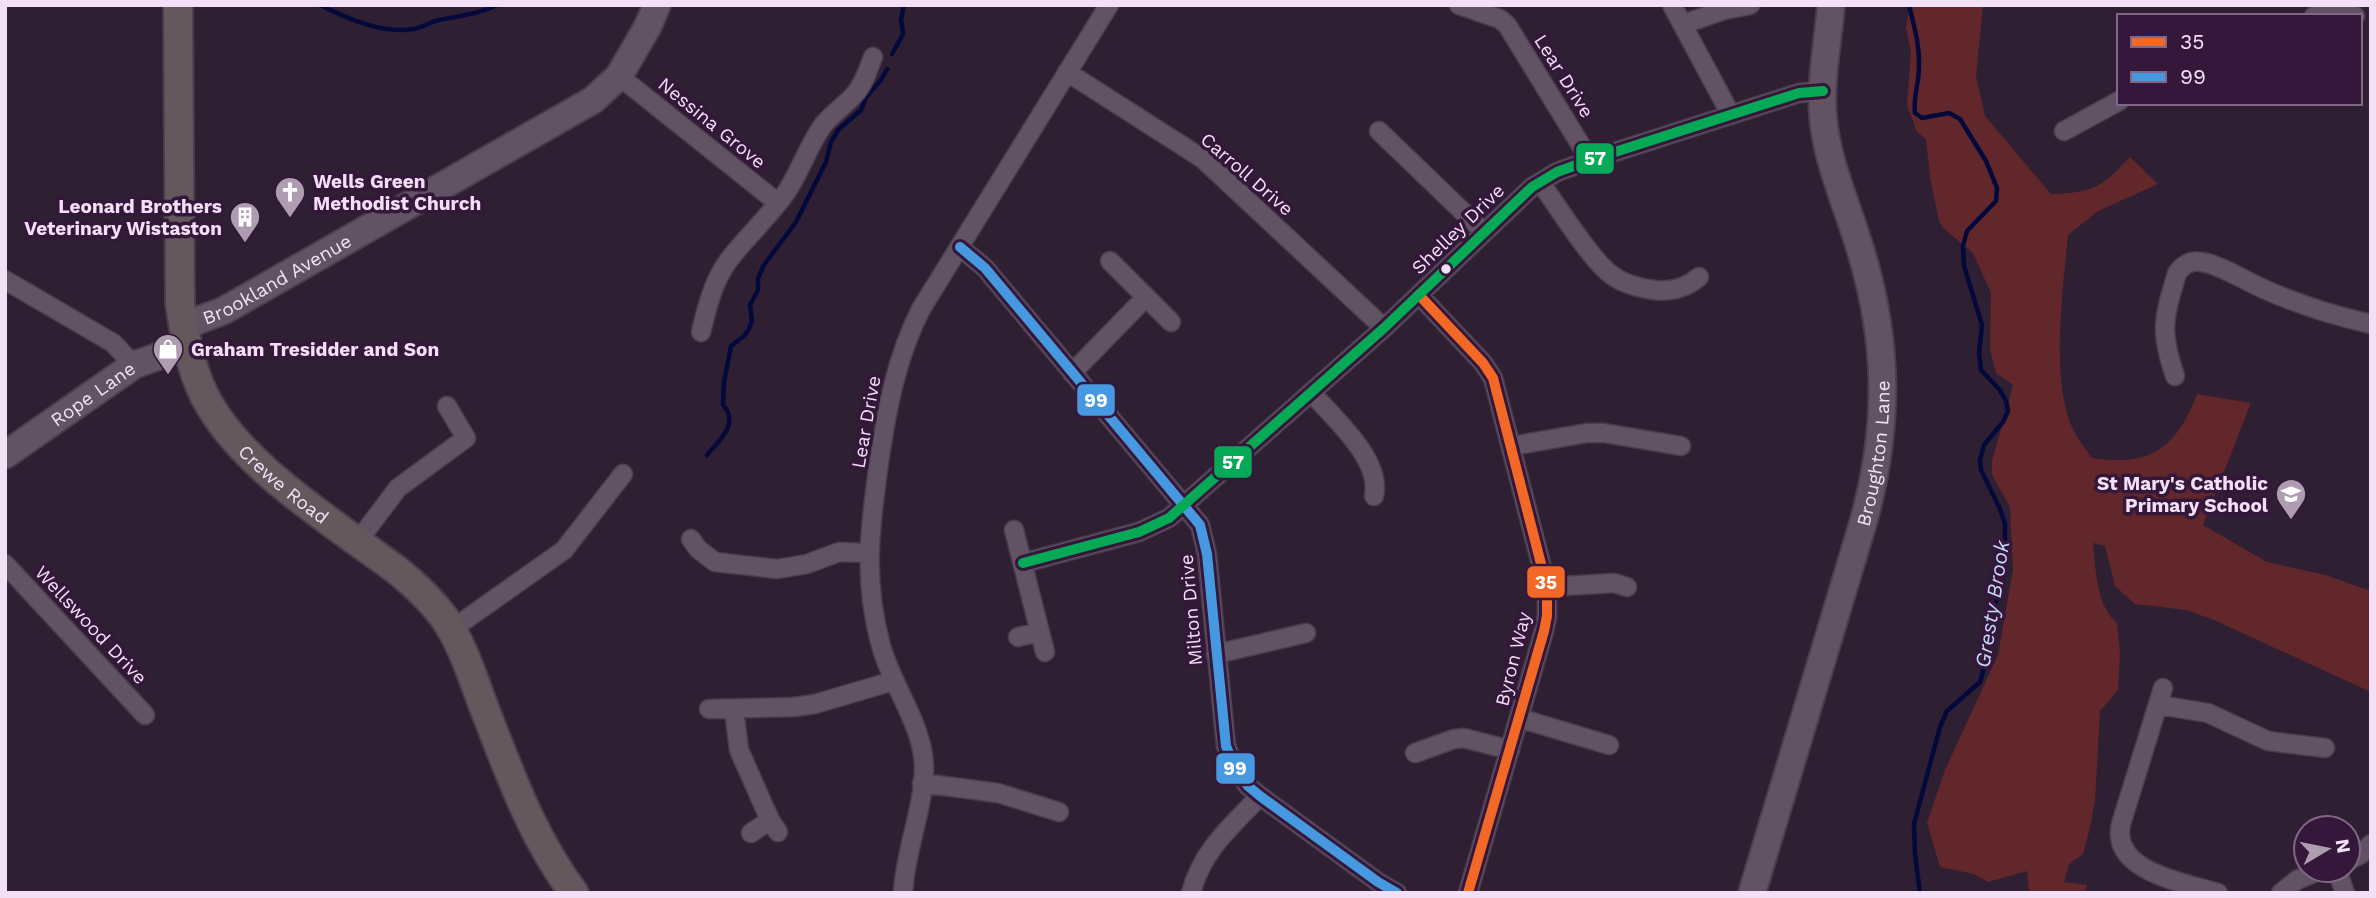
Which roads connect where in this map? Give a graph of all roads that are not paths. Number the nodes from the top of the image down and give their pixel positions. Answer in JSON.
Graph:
{"nodes":[{"id":1,"x":178,"y":5,"type":"edge"},
{"id":2,"x":657,"y":5,"type":"edge"},
{"id":3,"x":1109,"y":5,"type":"edge"},
{"id":4,"x":1459,"y":5,"type":"edge"},
{"id":5,"x":1672,"y":5,"type":"edge"},
{"id":6,"x":1831,"y":5,"type":"edge"},
{"id":7,"x":2336,"y":7,"type":"edge"},
{"id":8,"x":1742,"y":12,"type":"edge"},
{"id":9,"x":2319,"y":14,"type":"edge"},
{"id":10,"x":1684,"y":24,"type":"junction"},
{"id":11,"x":873,"y":57,"type":"dead end"},
{"id":12,"x":1067,"y":72,"type":"junction"},
{"id":13,"x":619,"y":76,"type":"junction"},
{"id":14,"x":1823,"y":91,"type":"junction"},
{"id":15,"x":2117,"y":101,"type":"edge"},
{"id":16,"x":1731,"y":115,"type":"junction"},
{"id":17,"x":1379,"y":131,"type":"dead end"},
{"id":18,"x":2064,"y":131,"type":"dead end"},
{"id":19,"x":1590,"y":160,"type":"junction"},
{"id":20,"x":1540,"y":182,"type":"junction"},
{"id":21,"x":778,"y":203,"type":"junction"},
{"id":22,"x":1484,"y":232,"type":"junction"},
{"id":23,"x":960,"y":247,"type":"junction"},
{"id":24,"x":1110,"y":261,"type":"dead end"},
{"id":25,"x":5,"y":280,"type":"edge"},
{"id":26,"x":1695,"y":286,"type":"dead end"},
{"id":27,"x":1419,"y":295,"type":"junction"},
{"id":28,"x":1146,"y":297,"type":"junction"},
{"id":29,"x":1171,"y":322,"type":"dead end"},
{"id":30,"x":2371,"y":324,"type":"edge"},
{"id":31,"x":1384,"y":328,"type":"junction"},
{"id":32,"x":701,"y":332,"type":"dead end"},
{"id":33,"x":185,"y":336,"type":"junction"},
{"id":34,"x":134,"y":365,"type":"junction"},
{"id":35,"x":1072,"y":373,"type":"junction"},
{"id":36,"x":2175,"y":376,"type":"dead end"},
{"id":37,"x":1312,"y":393,"type":"junction"},
{"id":38,"x":447,"y":406,"type":"dead end"},
{"id":39,"x":1512,"y":446,"type":"junction"},
{"id":40,"x":1681,"y":447,"type":"dead end"},
{"id":41,"x":5,"y":455,"type":"edge"},
{"id":42,"x":623,"y":474,"type":"dead end"},
{"id":43,"x":1374,"y":495,"type":"dead end"},
{"id":44,"x":1184,"y":506,"type":"junction"},
{"id":45,"x":1014,"y":530,"type":"dead end"},
{"id":46,"x":358,"y":541,"type":"junction"},
{"id":47,"x":692,"y":548,"type":"dead end"},
{"id":48,"x":868,"y":553,"type":"junction"},
{"id":49,"x":1023,"y":563,"type":"junction"},
{"id":50,"x":5,"y":564,"type":"edge"},
{"id":51,"x":1547,"y":587,"type":"junction"},
{"id":52,"x":1627,"y":587,"type":"dead end"},
{"id":53,"x":451,"y":630,"type":"junction"},
{"id":54,"x":1040,"y":632,"type":"junction"},
{"id":55,"x":1306,"y":633,"type":"dead end"},
{"id":56,"x":1018,"y":637,"type":"dead end"},
{"id":57,"x":1045,"y":652,"type":"dead end"},
{"id":58,"x":1216,"y":654,"type":"junction"},
{"id":59,"x":893,"y":681,"type":"junction"},
{"id":60,"x":709,"y":709,"type":"dead end"},
{"id":61,"x":734,"y":710,"type":"junction"},
{"id":62,"x":145,"y":715,"type":"dead end"},
{"id":63,"x":1519,"y":718,"type":"junction"},
{"id":64,"x":1609,"y":745,"type":"dead end"},
{"id":65,"x":2325,"y":748,"type":"dead end"},
{"id":66,"x":1510,"y":750,"type":"junction"},
{"id":67,"x":1425,"y":753,"type":"dead end"},
{"id":68,"x":922,"y":783,"type":"junction"},
{"id":69,"x":1260,"y":796,"type":"junction"},
{"id":70,"x":1059,"y":812,"type":"dead end"},
{"id":71,"x":751,"y":833,"type":"dead end"},
{"id":72,"x":570,"y":891,"type":"edge"},
{"id":73,"x":903,"y":893,"type":"edge"},
{"id":74,"x":1191,"y":893,"type":"edge"},
{"id":75,"x":1397,"y":893,"type":"edge"},
{"id":76,"x":1468,"y":893,"type":"edge"},
{"id":77,"x":1752,"y":893,"type":"edge"},
{"id":78,"x":2218,"y":893,"type":"edge"}],
"edges":[{"from":1,"to":33,"type":"main road","name":"Crewe Road"},
{"from":2,"to":13,"type":"street","name":"Brookland Avenue"},
{"from":3,"to":12,"type":"street","name":"Lear Drive"},
{"from":4,"to":19,"type":"street","name":"Lear Drive"},
{"from":5,"to":10,"type":"street"},
{"from":6,"to":14,"type":"street","name":"Broughton Lane"},
{"from":7,"to":9,"type":"street"},
{"from":8,"to":10,"type":"street"},
{"from":10,"to":16,"type":"street"},
{"from":11,"to":21,"type":"street"},
{"from":12,"to":23,"type":"street","name":"Lear Drive"},
{"from":12,"to":31,"type":"street","name":"Carroll Drive"},
{"from":13,"to":21,"type":"street","name":"Nessina Grove"},
{"from":13,"to":33,"type":"street","name":"Brookland Avenue"},
{"from":14,"to":16,"type":"street","name":"Shelley Drive"},
{"from":14,"to":77,"type":"street","name":"Broughton Lane"},
{"from":15,"to":18,"type":"street"},
{"from":16,"to":19,"type":"street","name":"Shelley Drive"},
{"from":17,"to":22,"type":"street"},
{"from":19,"to":20,"type":"street","name":"Shelley Drive"},
{"from":20,"to":22,"type":"street","name":"Shelley Drive"},
{"from":20,"to":26,"type":"street"},
{"from":21,"to":32,"type":"street"},
{"from":22,"to":27,"type":"street","name":"Shelley Drive"},
{"from":23,"to":35,"type":"street","name":"Milton Drive"},
{"from":23,"to":48,"type":"street","name":"Lear Drive"},
{"from":24,"to":28,"type":"street"},
{"from":25,"to":34,"type":"street"},
{"from":27,"to":31,"type":"street","name":"Shelley Drive"},
{"from":27,"to":39,"type":"street","name":"Byron Way"},
{"from":28,"to":29,"type":"street"},
{"from":28,"to":35,"type":"street"},
{"from":30,"to":36,"type":"street"},
{"from":31,"to":37,"type":"street","name":"Shelley Drive"},
{"from":33,"to":34,"type":"street","name":"Rope Lane"},
{"from":33,"to":46,"type":"main road","name":"Crewe Road"},
{"from":34,"to":41,"type":"street","name":"Rope Lane"},
{"from":35,"to":44,"type":"street","name":"Milton Drive"},
{"from":37,"to":43,"type":"street"},
{"from":37,"to":44,"type":"street","name":"Shelley Drive"},
{"from":38,"to":46,"type":"street"},
{"from":39,"to":40,"type":"street"},
{"from":39,"to":51,"type":"street","name":"Byron Way"},
{"from":42,"to":53,"type":"street"},
{"from":44,"to":49,"type":"street","name":"Shelley Drive"},
{"from":44,"to":58,"type":"street","name":"Milton Drive"},
{"from":45,"to":49,"type":"street"},
{"from":46,"to":53,"type":"main road","name":"Crewe Road"},
{"from":47,"to":48,"type":"street"},
{"from":48,"to":59,"type":"street","name":"Lear Drive"},
{"from":49,"to":54,"type":"street"},
{"from":50,"to":62,"type":"street","name":"Wellswood Drive"},
{"from":51,"to":52,"type":"street"},
{"from":51,"to":63,"type":"street","name":"Byron Way"},
{"from":53,"to":72,"type":"main road","name":"Crewe Road"},
{"from":54,"to":56,"type":"street"},
{"from":54,"to":57,"type":"street"},
{"from":55,"to":58,"type":"street"},
{"from":58,"to":69,"type":"street","name":"Milton Drive"},
{"from":59,"to":61,"type":"street"},
{"from":59,"to":68,"type":"street","name":"Lear Drive"},
{"from":60,"to":61,"type":"street"},
{"from":61,"to":71,"type":"street"},
{"from":63,"to":64,"type":"street"},
{"from":63,"to":66,"type":"street","name":"Byron Way"},
{"from":65,"to":78,"type":"street"},
{"from":66,"to":67,"type":"street"},
{"from":66,"to":76,"type":"street","name":"Byron Way"},
{"from":68,"to":70,"type":"street"},
{"from":68,"to":73,"type":"street","name":"Lear Drive"},
{"from":69,"to":74,"type":"street"},
{"from":69,"to":75,"type":"street","name":"Milton Drive"}]}
